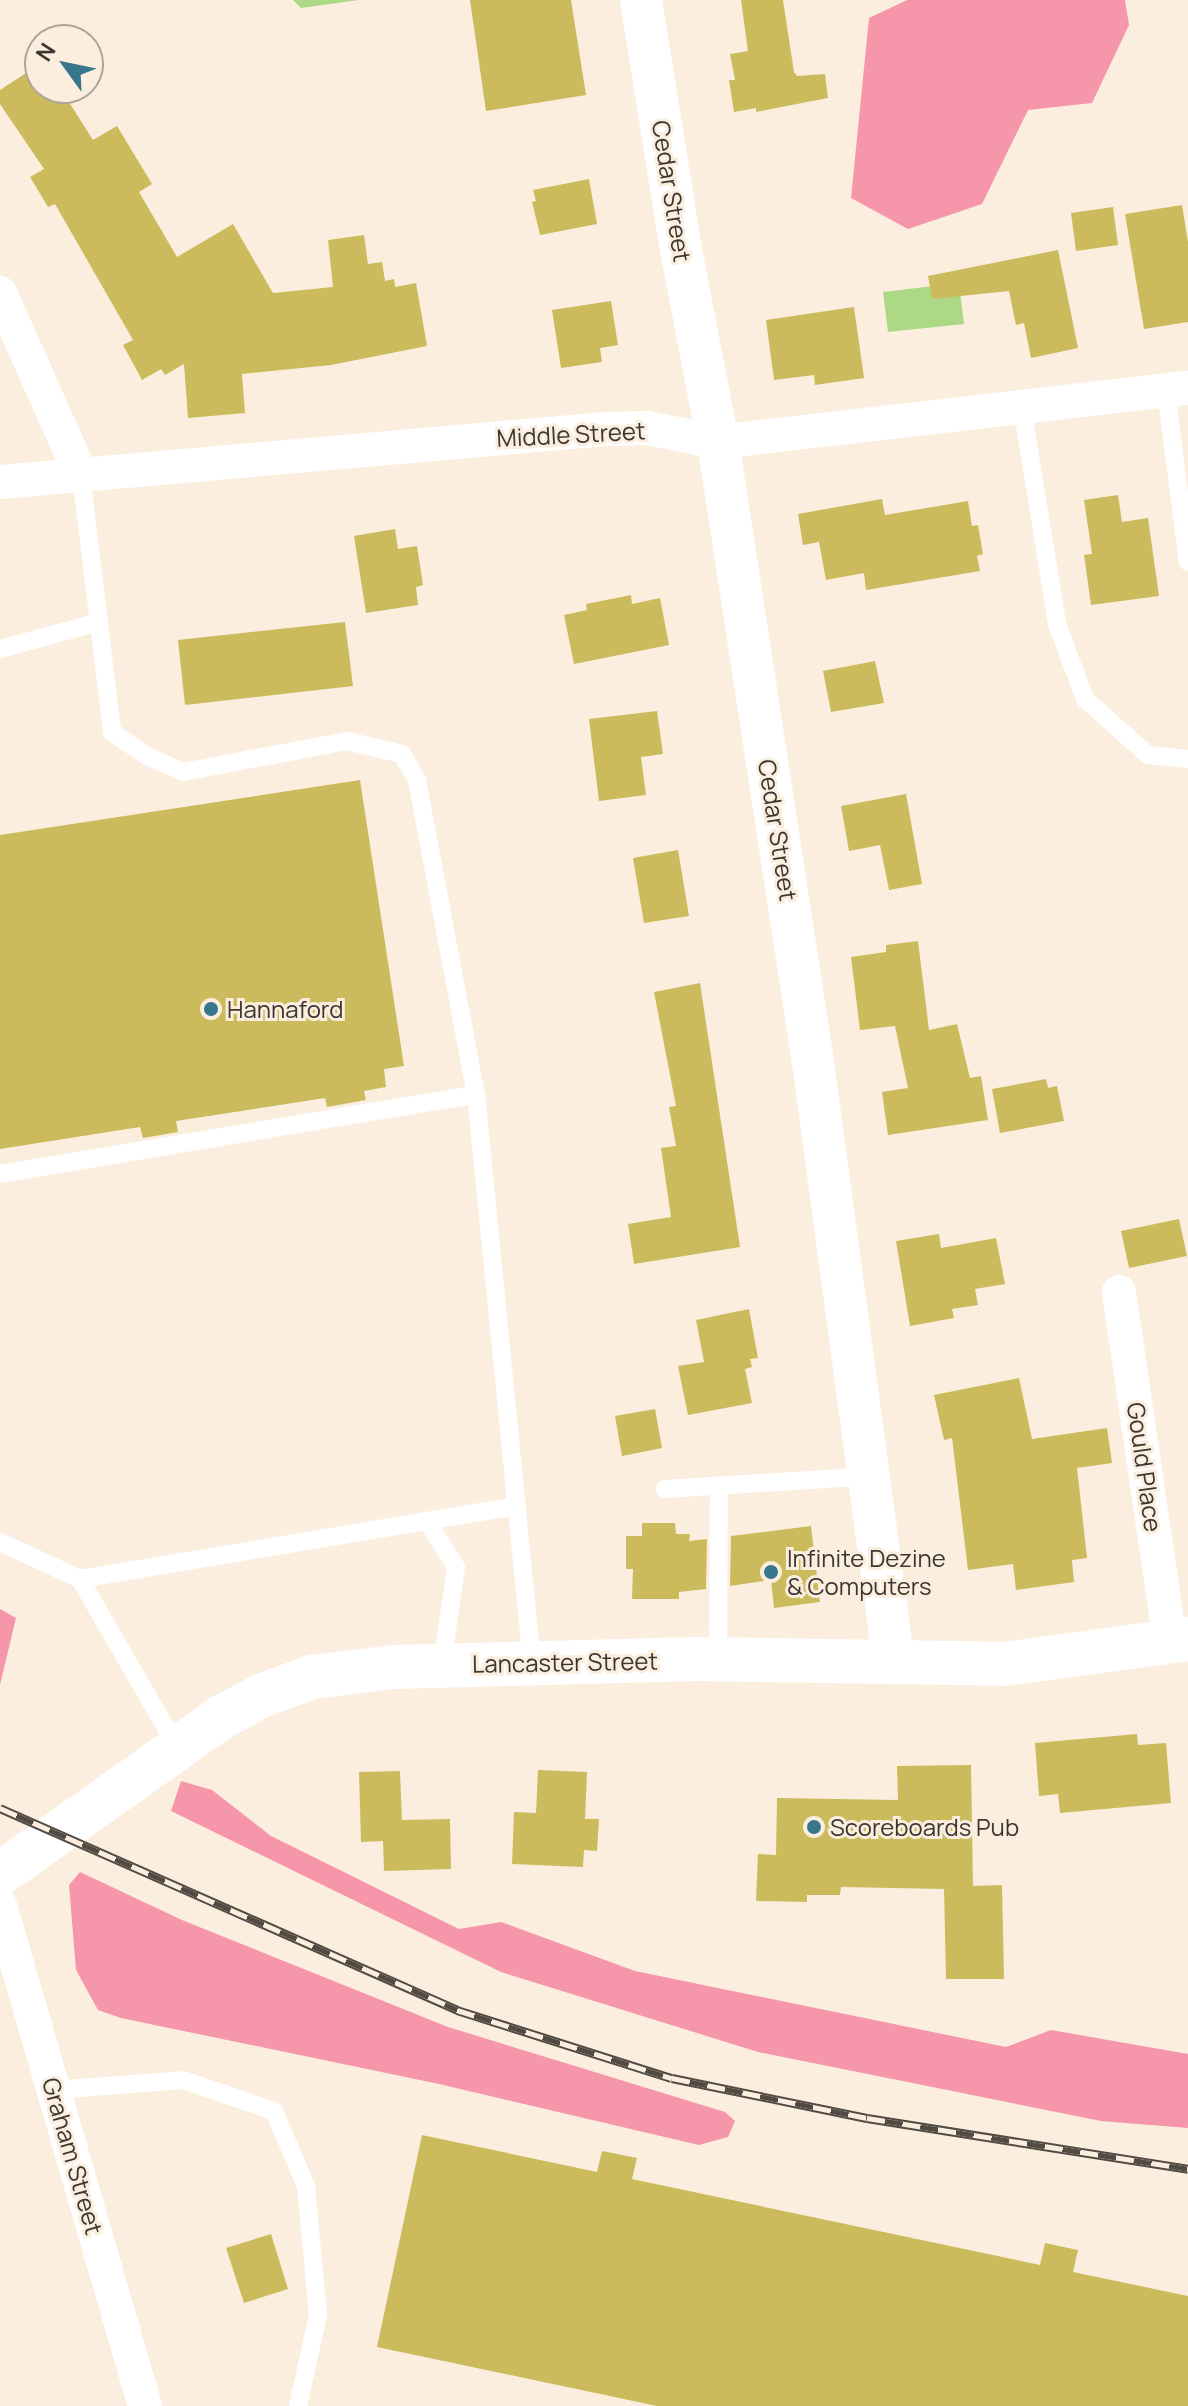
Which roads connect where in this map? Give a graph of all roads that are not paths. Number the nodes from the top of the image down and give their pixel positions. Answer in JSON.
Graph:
{"nodes":[{"id":1,"x":641,"y":0,"type":"edge"},
{"id":2,"x":0,"y":293,"type":"edge"},
{"id":3,"x":1177,"y":389,"type":"edge"},
{"id":4,"x":1022,"y":407,"type":"junction"},
{"id":5,"x":718,"y":442,"type":"junction"},
{"id":6,"x":81,"y":475,"type":"junction"},
{"id":7,"x":0,"y":482,"type":"edge"},
{"id":8,"x":1188,"y":562,"type":"edge"},
{"id":9,"x":99,"y":622,"type":"junction"},
{"id":10,"x":0,"y":649,"type":"edge"},
{"id":11,"x":1188,"y":759,"type":"edge"},
{"id":12,"x":476,"y":1094,"type":"junction"},
{"id":13,"x":0,"y":1174,"type":"edge"},
{"id":14,"x":1119,"y":1292,"type":"dead end"},
{"id":15,"x":869,"y":1476,"type":"junction"},
{"id":16,"x":719,"y":1485,"type":"junction"},
{"id":17,"x":665,"y":1489,"type":"dead end"},
{"id":18,"x":517,"y":1506,"type":"junction"},
{"id":19,"x":427,"y":1521,"type":"junction"},
{"id":20,"x":0,"y":1542,"type":"edge"},
{"id":21,"x":80,"y":1579,"type":"junction"},
{"id":22,"x":1179,"y":1641,"type":"edge"},
{"id":23,"x":718,"y":1659,"type":"junction"},
{"id":24,"x":532,"y":1663,"type":"junction"},
{"id":25,"x":894,"y":1664,"type":"junction"},
{"id":26,"x":442,"y":1665,"type":"junction"},
{"id":27,"x":178,"y":1749,"type":"junction"},
{"id":28,"x":0,"y":1874,"type":"edge"},
{"id":29,"x":0,"y":1905,"type":"edge"},
{"id":30,"x":54,"y":2090,"type":"junction"},
{"id":31,"x":145,"y":2406,"type":"edge"},
{"id":32,"x":298,"y":2406,"type":"edge"}],
"edges":[{"from":1,"to":5,"type":"street","name":"Cedar Street"},
{"from":2,"to":6,"type":"street"},
{"from":3,"to":4,"type":"street","name":"Middle Street"},
{"from":3,"to":8,"type":"lane"},
{"from":4,"to":5,"type":"street","name":"Middle Street"},
{"from":4,"to":11,"type":"lane"},
{"from":5,"to":6,"type":"street","name":"Middle Street"},
{"from":5,"to":15,"type":"street","name":"Cedar Street"},
{"from":6,"to":7,"type":"street","name":"Middle Street"},
{"from":6,"to":9,"type":"lane"},
{"from":9,"to":10,"type":"lane"},
{"from":9,"to":12,"type":"lane"},
{"from":12,"to":13,"type":"lane"},
{"from":12,"to":18,"type":"lane"},
{"from":14,"to":22,"type":"street","name":"Gould Place"},
{"from":15,"to":16,"type":"lane"},
{"from":15,"to":25,"type":"street","name":"Cedar Street"},
{"from":16,"to":17,"type":"lane"},
{"from":16,"to":23,"type":"lane"},
{"from":18,"to":19,"type":"lane"},
{"from":18,"to":24,"type":"lane"},
{"from":19,"to":21,"type":"lane"},
{"from":19,"to":26,"type":"lane"},
{"from":20,"to":21,"type":"lane"},
{"from":21,"to":27,"type":"lane"},
{"from":22,"to":25,"type":"main road","name":"Lancaster Street"},
{"from":23,"to":24,"type":"main road","name":"Lancaster Street"},
{"from":23,"to":25,"type":"main road","name":"Lancaster Street"},
{"from":24,"to":26,"type":"main road","name":"Lancaster Street"},
{"from":26,"to":27,"type":"main road","name":"Lancaster Street"},
{"from":27,"to":28,"type":"main road","name":"Lancaster Street"},
{"from":29,"to":30,"type":"street","name":"Graham Street"},
{"from":30,"to":31,"type":"street","name":"Graham Street"},
{"from":30,"to":32,"type":"lane"}]}
